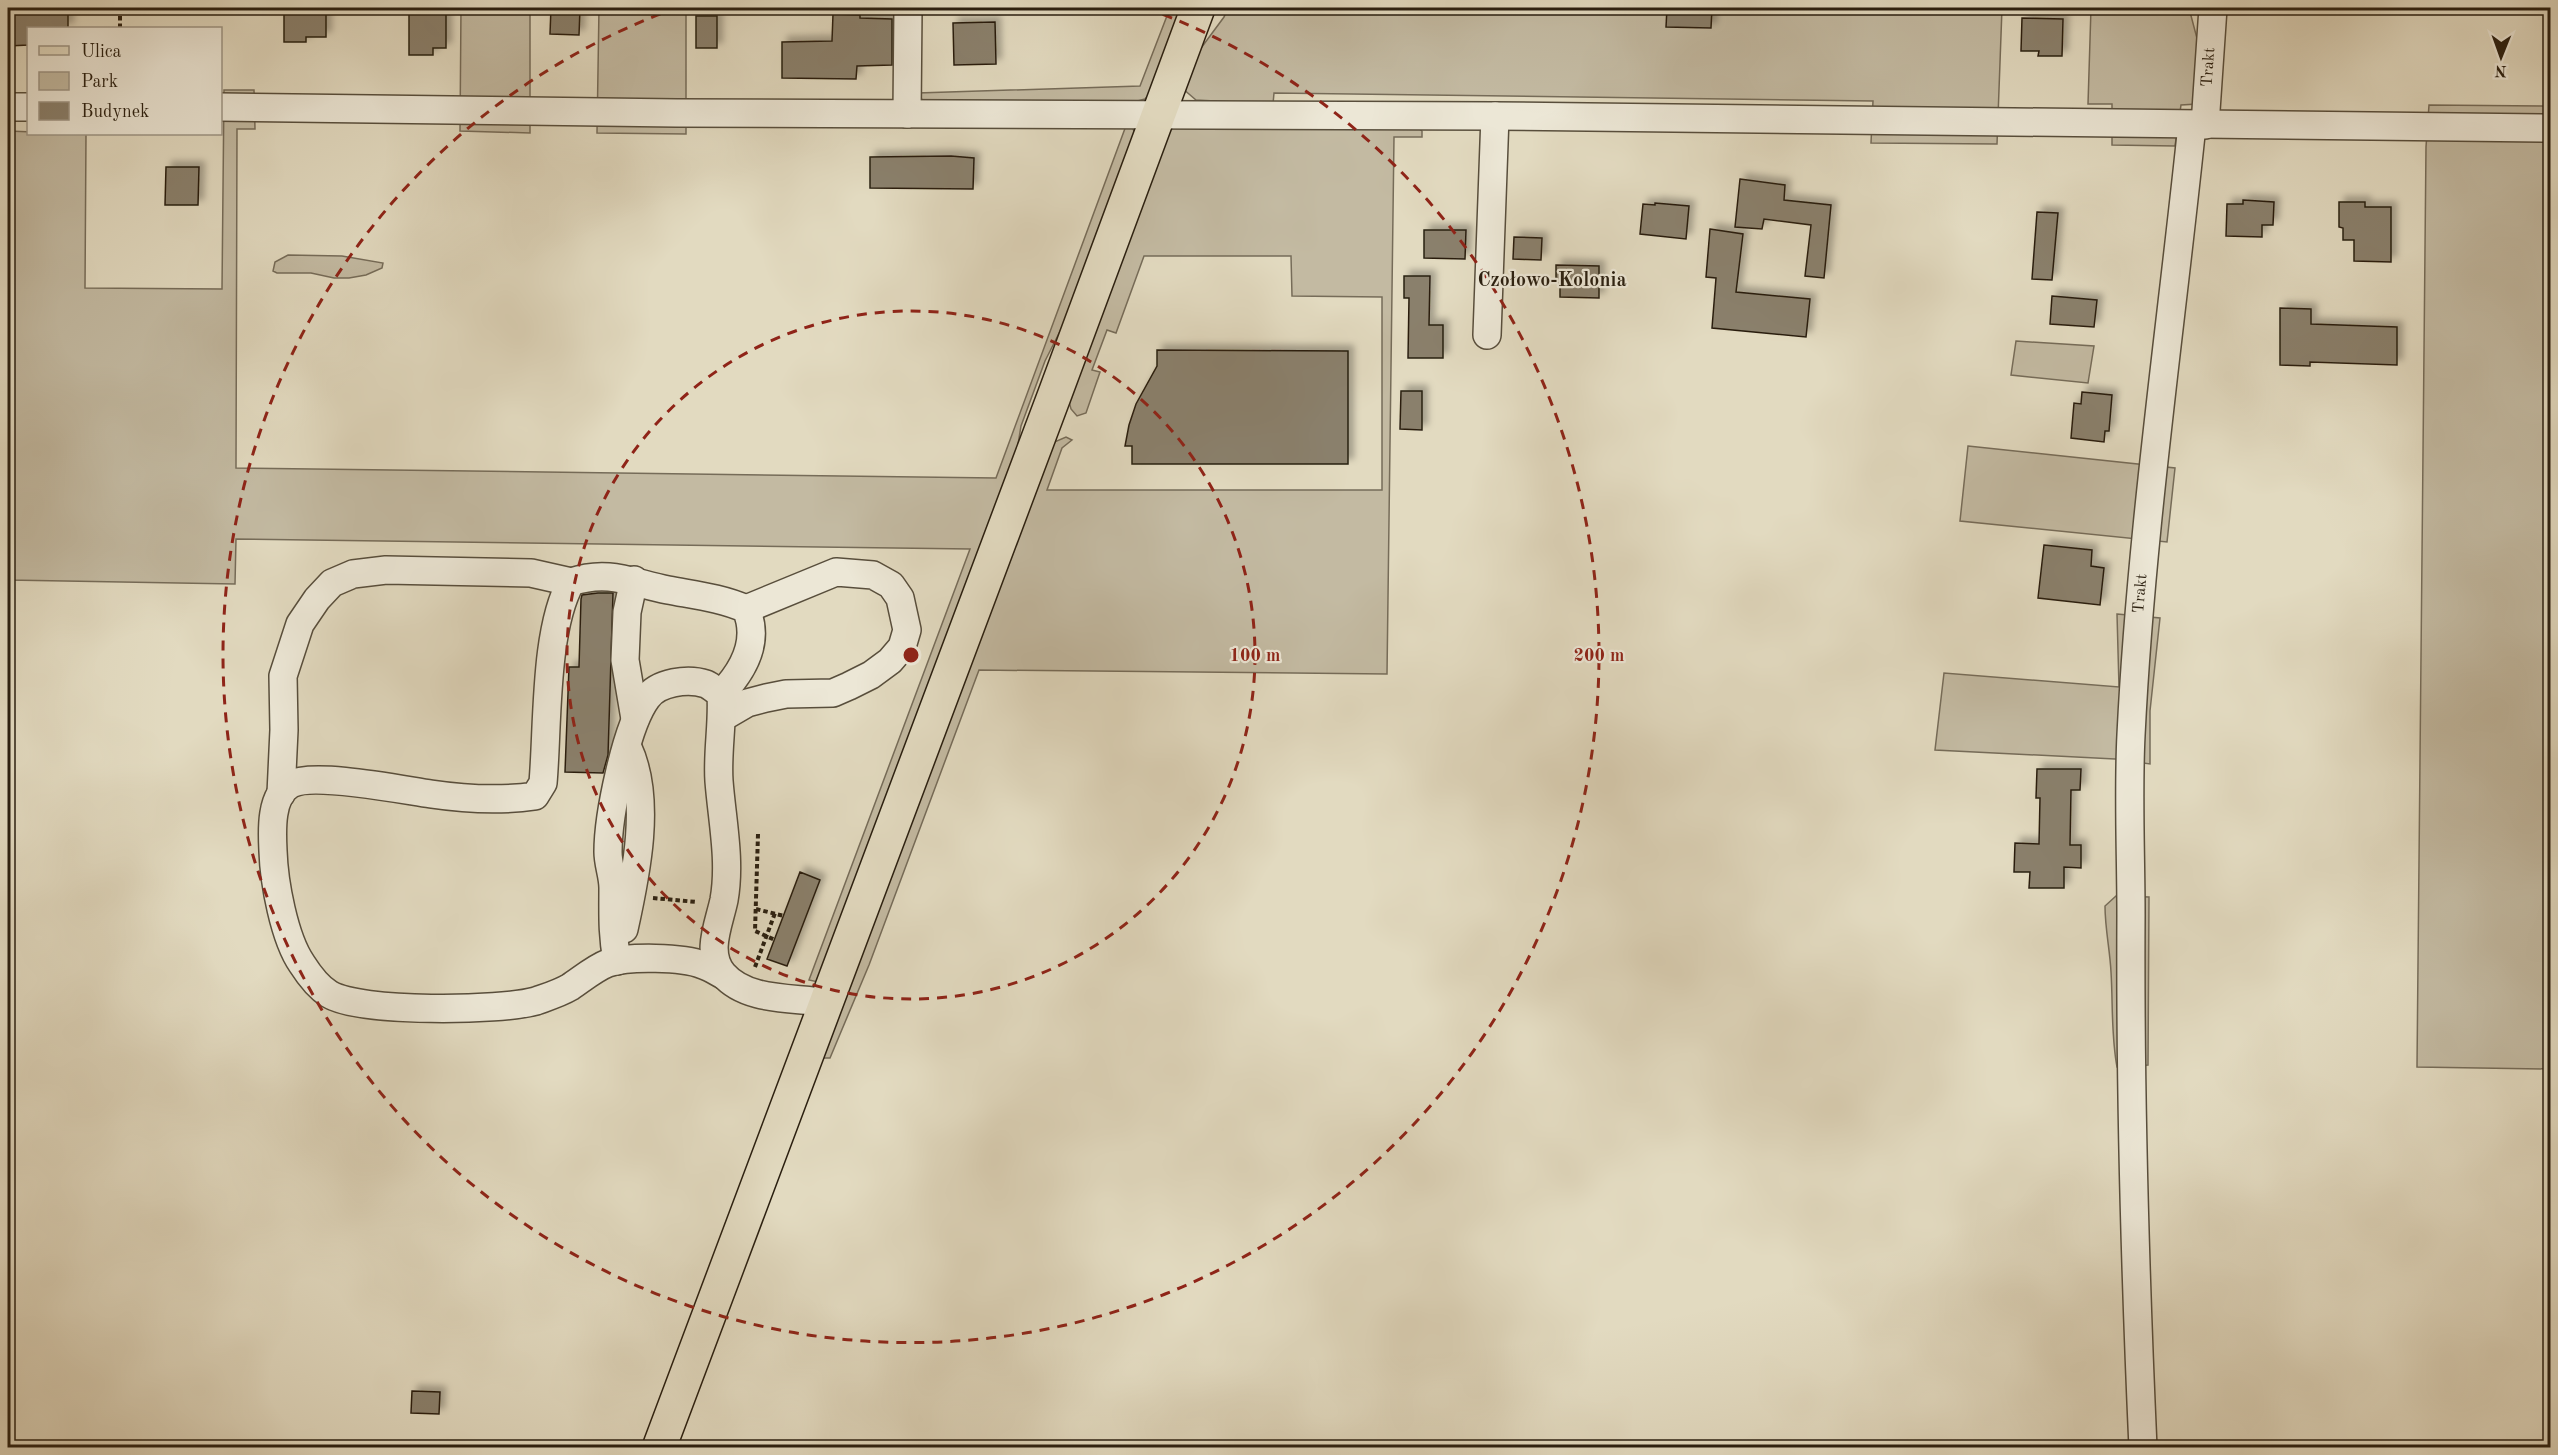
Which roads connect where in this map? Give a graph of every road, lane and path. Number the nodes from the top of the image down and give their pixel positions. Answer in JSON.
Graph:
{"nodes":[{"id":1,"x":120,"y":8,"type":"edge"},
{"id":2,"x":908,"y":8,"type":"edge"},
{"id":3,"x":1198,"y":8,"type":"edge"},
{"id":4,"x":2213,"y":8,"type":"edge"},
{"id":5,"x":120,"y":27,"type":"edge"},
{"id":6,"x":8,"y":107,"type":"edge"},
{"id":7,"x":27,"y":107,"type":"edge"},
{"id":8,"x":222,"y":107,"type":"edge"},
{"id":9,"x":907,"y":114,"type":"junction"},
{"id":10,"x":1159,"y":114,"type":"junction"},
{"id":11,"x":1495,"y":116,"type":"junction"},
{"id":12,"x":2198,"y":125,"type":"junction"},
{"id":13,"x":2550,"y":128,"type":"edge"},
{"id":14,"x":1487,"y":335,"type":"dead end"},
{"id":15,"x":634,"y":580,"type":"junction"},
{"id":16,"x":572,"y":582,"type":"junction"},
{"id":17,"x":746,"y":609,"type":"junction"},
{"id":18,"x":722,"y":705,"type":"junction"},
{"id":19,"x":635,"y":719,"type":"junction"},
{"id":20,"x":628,"y":747,"type":"junction"},
{"id":21,"x":281,"y":794,"type":"junction"},
{"id":22,"x":758,"y":834,"type":"dead end"},
{"id":23,"x":631,"y":895,"type":"junction"},
{"id":24,"x":697,"y":902,"type":"dead end"},
{"id":25,"x":754,"y":908,"type":"junction"},
{"id":26,"x":775,"y":913,"type":"junction"},
{"id":27,"x":784,"y":916,"type":"dead end"},
{"id":28,"x":766,"y":936,"type":"junction"},
{"id":29,"x":775,"y":940,"type":"dead end"},
{"id":30,"x":617,"y":961,"type":"junction"},
{"id":31,"x":734,"y":982,"type":"junction"},
{"id":32,"x":827,"y":1003,"type":"junction"},
{"id":33,"x":659,"y":1448,"type":"edge"},
{"id":34,"x":2143,"y":1448,"type":"edge"}],
"edges":[{"from":1,"to":5,"type":"path"},
{"from":2,"to":9,"type":"street"},
{"from":3,"to":10,"type":"main road"},
{"from":4,"to":12,"type":"street","name":"Trakt"},
{"from":6,"to":7,"type":"street"},
{"from":8,"to":9,"type":"street"},
{"from":9,"to":10,"type":"street"},
{"from":10,"to":11,"type":"street"},
{"from":10,"to":32,"type":"main road"},
{"from":11,"to":12,"type":"street"},
{"from":11,"to":14,"type":"street"},
{"from":12,"to":13,"type":"street"},
{"from":12,"to":34,"type":"street","name":"Trakt"},
{"from":15,"to":16,"type":"street"},
{"from":15,"to":17,"type":"street"},
{"from":15,"to":19,"type":"street"},
{"from":16,"to":21,"type":"street"},
{"from":16,"to":21,"type":"street"},
{"from":17,"to":18,"type":"street"},
{"from":17,"to":18,"type":"street"},
{"from":18,"to":19,"type":"street"},
{"from":18,"to":31,"type":"street"},
{"from":19,"to":20,"type":"street"},
{"from":20,"to":23,"type":"street"},
{"from":20,"to":30,"type":"street"},
{"from":21,"to":30,"type":"street"},
{"from":22,"to":25,"type":"path"},
{"from":23,"to":24,"type":"path"},
{"from":23,"to":30,"type":"street"},
{"from":25,"to":26,"type":"path"},
{"from":25,"to":28,"type":"path"},
{"from":26,"to":27,"type":"path"},
{"from":26,"to":28,"type":"path"},
{"from":28,"to":29,"type":"path"},
{"from":28,"to":31,"type":"path"},
{"from":30,"to":31,"type":"street"},
{"from":31,"to":32,"type":"street"},
{"from":32,"to":33,"type":"main road"}]}
